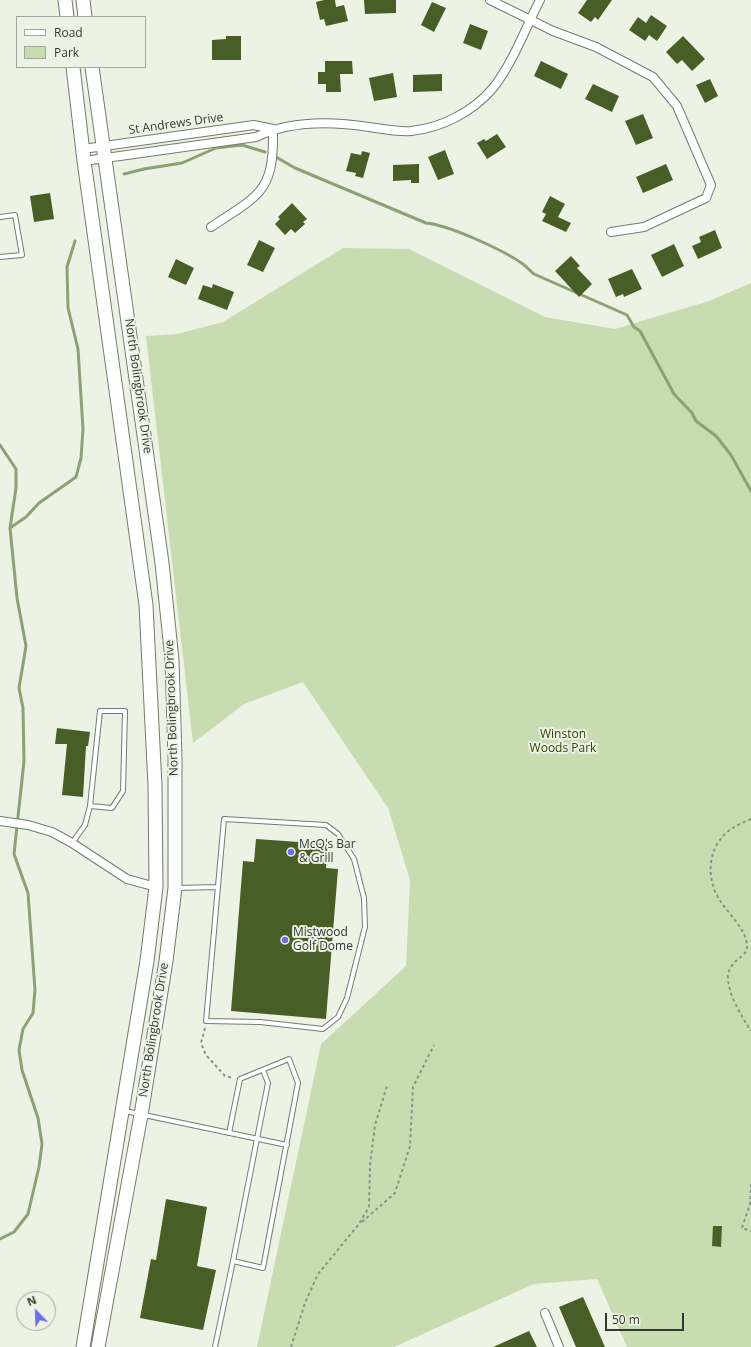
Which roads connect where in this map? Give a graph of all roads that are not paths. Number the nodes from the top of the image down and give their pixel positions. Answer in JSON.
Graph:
{"nodes":[{"id":1,"x":65,"y":0,"type":"edge"},
{"id":2,"x":83,"y":0,"type":"edge"},
{"id":3,"x":490,"y":0,"type":"edge"},
{"id":4,"x":540,"y":0,"type":"edge"},
{"id":5,"x":67,"y":16,"type":"edge"},
{"id":6,"x":85,"y":16,"type":"edge"},
{"id":7,"x":530,"y":19,"type":"junction"},
{"id":8,"x":73,"y":68,"type":"edge"},
{"id":9,"x":92,"y":68,"type":"edge"},
{"id":10,"x":273,"y":129,"type":"junction"},
{"id":11,"x":103,"y":152,"type":"junction"},
{"id":12,"x":83,"y":155,"type":"junction"},
{"id":13,"x":0,"y":217,"type":"edge"},
{"id":14,"x":211,"y":227,"type":"dead end"},
{"id":15,"x":611,"y":232,"type":"dead end"},
{"id":16,"x":0,"y":257,"type":"edge"},
{"id":17,"x":90,"y":806,"type":"junction"},
{"id":18,"x":0,"y":821,"type":"edge"},
{"id":19,"x":72,"y":843,"type":"junction"},
{"id":20,"x":156,"y":887,"type":"junction"},
{"id":21,"x":218,"y":887,"type":"junction"},
{"id":22,"x":175,"y":888,"type":"junction"},
{"id":23,"x":263,"y":1070,"type":"junction"},
{"id":24,"x":123,"y":1111,"type":"junction"},
{"id":25,"x":141,"y":1115,"type":"junction"},
{"id":26,"x":229,"y":1133,"type":"junction"},
{"id":27,"x":256,"y":1138,"type":"junction"},
{"id":28,"x":287,"y":1145,"type":"junction"},
{"id":29,"x":233,"y":1261,"type":"junction"},
{"id":30,"x":544,"y":1313,"type":"dead end"},
{"id":31,"x":83,"y":1347,"type":"edge"},
{"id":32,"x":98,"y":1347,"type":"edge"},
{"id":33,"x":215,"y":1347,"type":"edge"},
{"id":34,"x":559,"y":1347,"type":"edge"}],
"edges":[{"from":1,"to":5,"type":"main road"},
{"from":2,"to":6,"type":"main road"},
{"from":3,"to":7,"type":"street"},
{"from":4,"to":7,"type":"street","name":"St Andrews Drive"},
{"from":7,"to":10,"type":"street","name":"St Andrews Drive"},
{"from":7,"to":15,"type":"street"},
{"from":8,"to":12,"type":"main road","name":"North Bolingbrook Drive"},
{"from":9,"to":11,"type":"main road","name":"North Bolingbrook Drive"},
{"from":10,"to":11,"type":"street","name":"St Andrews Drive"},
{"from":10,"to":11,"type":"street","name":"St Andrews Drive"},
{"from":10,"to":14,"type":"street"},
{"from":11,"to":12,"type":"street","name":"St Andrews Drive"},
{"from":11,"to":12,"type":"street","name":"St Andrews Drive"},
{"from":11,"to":22,"type":"main road","name":"North Bolingbrook Drive"},
{"from":12,"to":20,"type":"main road","name":"North Bolingbrook Drive"},
{"from":13,"to":16,"type":"lane"},
{"from":17,"to":17,"type":"lane"},
{"from":17,"to":19,"type":"lane"},
{"from":18,"to":19,"type":"street"},
{"from":19,"to":20,"type":"street"},
{"from":20,"to":24,"type":"main road","name":"North Bolingbrook Drive"},
{"from":21,"to":21,"type":"lane"},
{"from":21,"to":22,"type":"lane"},
{"from":22,"to":25,"type":"main road","name":"North Bolingbrook Drive"},
{"from":23,"to":26,"type":"lane"},
{"from":23,"to":27,"type":"lane"},
{"from":23,"to":28,"type":"lane"},
{"from":24,"to":25,"type":"lane"},
{"from":24,"to":31,"type":"main road","name":"North Bolingbrook Drive"},
{"from":25,"to":26,"type":"lane"},
{"from":25,"to":32,"type":"main road","name":"North Bolingbrook Drive"},
{"from":26,"to":27,"type":"lane"},
{"from":27,"to":28,"type":"lane"},
{"from":27,"to":29,"type":"lane"},
{"from":28,"to":29,"type":"lane"},
{"from":29,"to":33,"type":"lane"},
{"from":30,"to":34,"type":"street"}]}
